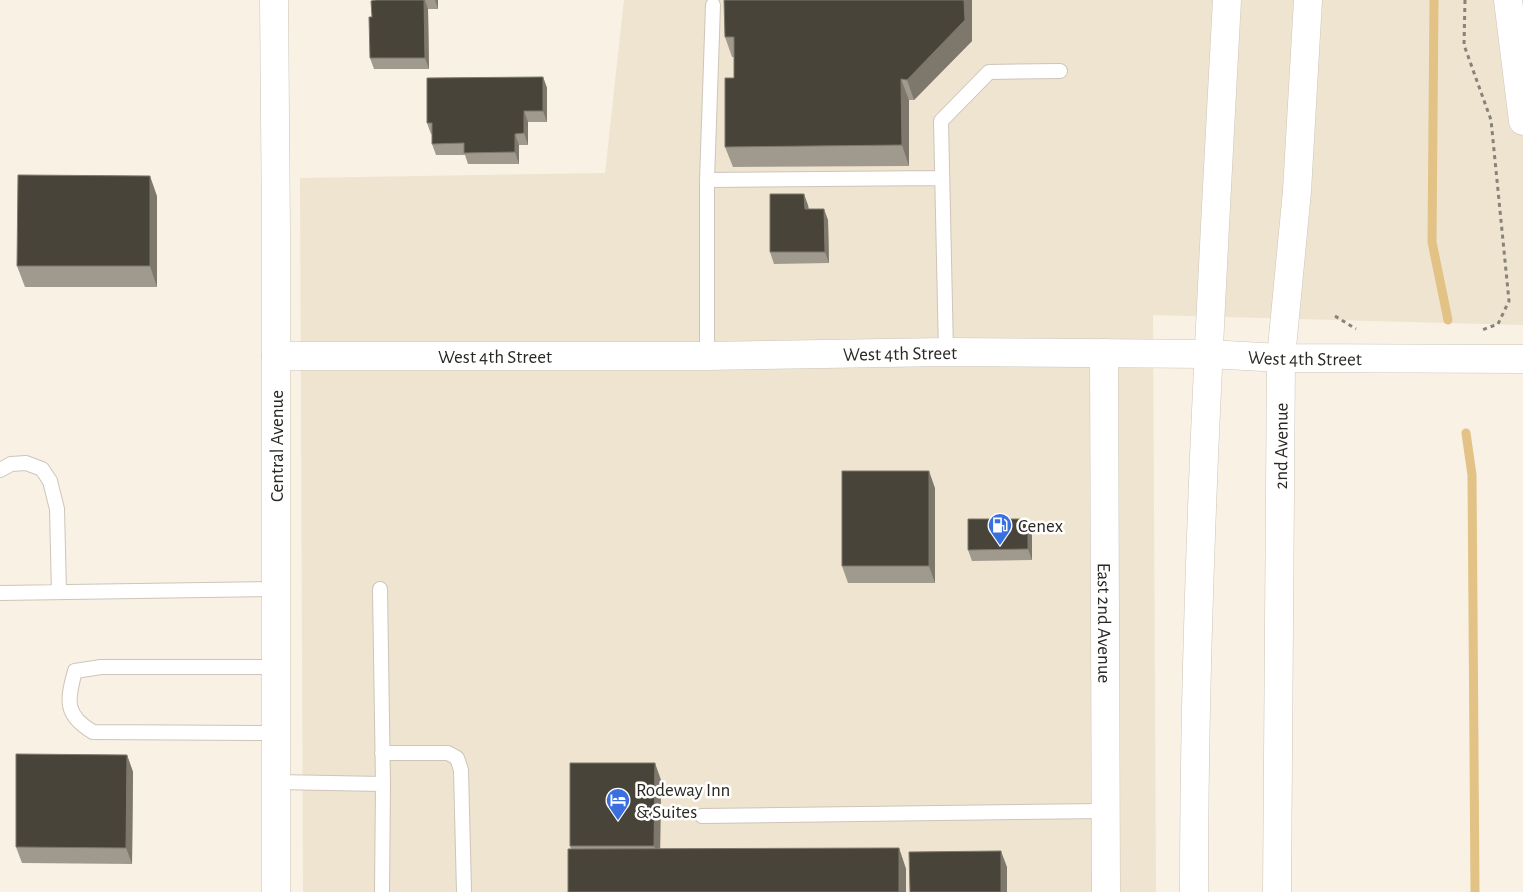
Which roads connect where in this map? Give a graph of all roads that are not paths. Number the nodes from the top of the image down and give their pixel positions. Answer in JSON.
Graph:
{"nodes":[{"id":1,"x":274,"y":0,"type":"edge"},
{"id":2,"x":1227,"y":0,"type":"edge"},
{"id":3,"x":1308,"y":0,"type":"edge"},
{"id":4,"x":1508,"y":0,"type":"edge"},
{"id":5,"x":713,"y":5,"type":"dead end"},
{"id":6,"x":1060,"y":71,"type":"dead end"},
{"id":7,"x":1523,"y":121,"type":"edge"},
{"id":8,"x":942,"y":178,"type":"junction"},
{"id":9,"x":707,"y":180,"type":"junction"},
{"id":10,"x":946,"y":352,"type":"junction"},
{"id":11,"x":1104,"y":353,"type":"junction"},
{"id":12,"x":1208,"y":354,"type":"junction"},
{"id":13,"x":276,"y":356,"type":"junction"},
{"id":14,"x":707,"y":356,"type":"junction"},
{"id":15,"x":1281,"y":358,"type":"junction"},
{"id":16,"x":1523,"y":359,"type":"edge"},
{"id":17,"x":0,"y":470,"type":"edge"},
{"id":18,"x":276,"y":589,"type":"junction"},
{"id":19,"x":380,"y":589,"type":"dead end"},
{"id":20,"x":59,"y":592,"type":"junction"},
{"id":21,"x":0,"y":593,"type":"edge"},
{"id":22,"x":276,"y":667,"type":"junction"},
{"id":23,"x":276,"y":733,"type":"junction"},
{"id":24,"x":382,"y":753,"type":"junction"},
{"id":25,"x":276,"y":782,"type":"junction"},
{"id":26,"x":383,"y":784,"type":"junction"},
{"id":27,"x":1104,"y":811,"type":"junction"},
{"id":28,"x":702,"y":816,"type":"dead end"},
{"id":29,"x":276,"y":892,"type":"edge"},
{"id":30,"x":382,"y":892,"type":"edge"},
{"id":31,"x":464,"y":892,"type":"edge"},
{"id":32,"x":1106,"y":892,"type":"edge"},
{"id":33,"x":1194,"y":892,"type":"edge"},
{"id":34,"x":1276,"y":892,"type":"edge"}],
"edges":[{"from":1,"to":13,"type":"street","name":"Central Avenue"},
{"from":2,"to":12,"type":"street"},
{"from":3,"to":15,"type":"street","name":"2nd Avenue"},
{"from":4,"to":7,"type":"street"},
{"from":5,"to":9,"type":"lane"},
{"from":6,"to":8,"type":"lane"},
{"from":8,"to":9,"type":"lane"},
{"from":8,"to":10,"type":"lane"},
{"from":9,"to":14,"type":"lane"},
{"from":10,"to":11,"type":"street","name":"West 4th Street"},
{"from":10,"to":14,"type":"street","name":"West 4th Street"},
{"from":11,"to":12,"type":"street","name":"West 4th Street"},
{"from":11,"to":27,"type":"street","name":"East 2nd Avenue"},
{"from":12,"to":15,"type":"street","name":"West 4th Street"},
{"from":12,"to":33,"type":"street"},
{"from":13,"to":14,"type":"street","name":"West 4th Street"},
{"from":13,"to":18,"type":"street","name":"Central Avenue"},
{"from":15,"to":16,"type":"street","name":"West 4th Street"},
{"from":15,"to":34,"type":"street","name":"2nd Avenue"},
{"from":17,"to":20,"type":"lane"},
{"from":18,"to":20,"type":"lane"},
{"from":18,"to":22,"type":"street","name":"Central Avenue"},
{"from":19,"to":24,"type":"lane"},
{"from":20,"to":21,"type":"lane"},
{"from":22,"to":23,"type":"street","name":"Central Avenue"},
{"from":22,"to":23,"type":"lane"},
{"from":23,"to":25,"type":"street","name":"Central Avenue"},
{"from":24,"to":26,"type":"lane"},
{"from":24,"to":31,"type":"lane"},
{"from":25,"to":26,"type":"lane"},
{"from":25,"to":29,"type":"street","name":"Central Avenue"},
{"from":26,"to":30,"type":"lane"},
{"from":27,"to":28,"type":"lane"},
{"from":27,"to":32,"type":"street","name":"East 2nd Avenue"}]}
